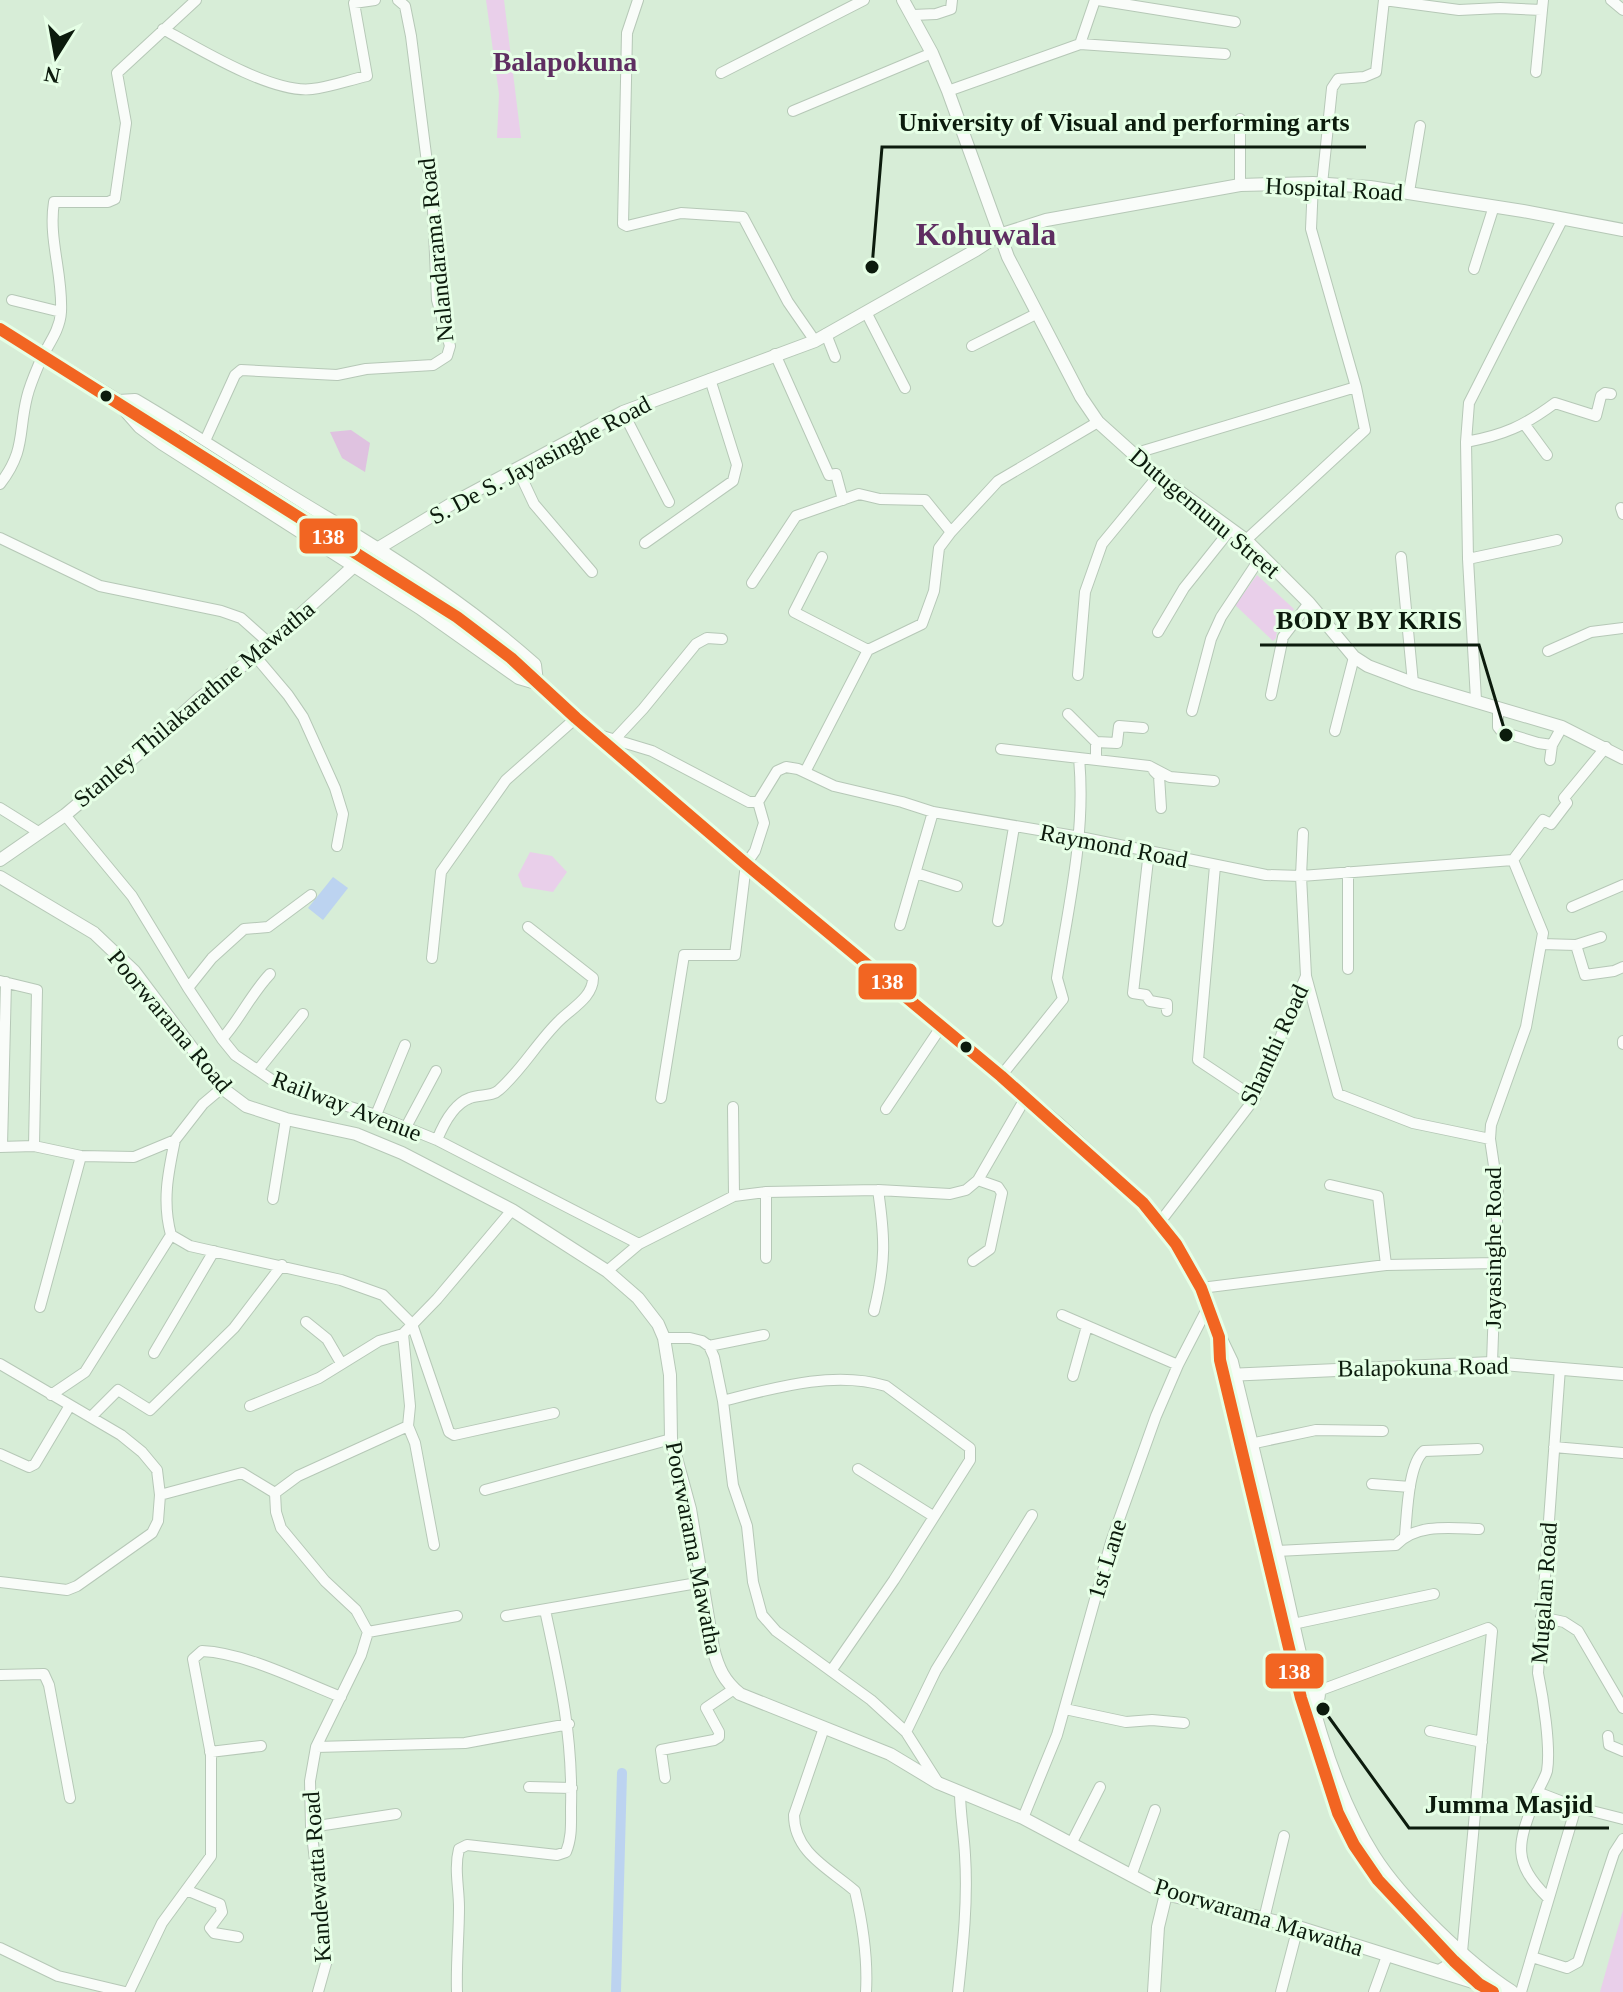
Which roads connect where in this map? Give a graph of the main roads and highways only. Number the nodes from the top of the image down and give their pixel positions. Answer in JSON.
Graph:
{"nodes":[{"id":1,"x":903,"y":0,"type":"edge"},
{"id":2,"x":1623,"y":230,"type":"edge"},
{"id":3,"x":999,"y":235,"type":"junction"},
{"id":4,"x":0,"y":329,"type":"edge"},
{"id":5,"x":119,"y":402,"type":"junction"},
{"id":6,"x":329,"y":521,"type":"junction"},
{"id":7,"x":317,"y":543,"type":"junction"},
{"id":8,"x":381,"y":546,"type":"junction"},
{"id":9,"x":354,"y":566,"type":"junction"},
{"id":10,"x":433,"y":586,"type":"junction"},
{"id":11,"x":420,"y":607,"type":"junction"},
{"id":12,"x":536,"y":682,"type":"junction"},
{"id":13,"x":1623,"y":758,"type":"edge"},
{"id":14,"x":0,"y":860,"type":"edge"},
{"id":15,"x":0,"y":877,"type":"edge"},
{"id":16,"x":607,"y":1271,"type":"joint"},
{"id":17,"x":1623,"y":1374,"type":"edge"},
{"id":18,"x":1229,"y":1375,"type":"junction"},
{"id":19,"x":1166,"y":1894,"type":"junction"},
{"id":20,"x":1458,"y":1956,"type":"junction"},
{"id":21,"x":1479,"y":1984,"type":"edge"},
{"id":22,"x":1154,"y":1992,"type":"edge"},
{"id":23,"x":1493,"y":1992,"type":"edge"},
{"id":24,"x":1511,"y":1992,"type":"edge"}],
"edges":[{"from":1,"to":3,"type":"main road","name":"Dutugemunu Street"},
{"from":2,"to":3,"type":"main road","name":"Hospital Road"},
{"from":3,"to":8,"type":"main road","name":"S. De S. Jayasinghe Road"},
{"from":3,"to":13,"type":"main road","name":"Dutugemunu Street"},
{"from":4,"to":5,"type":"highway"},
{"from":5,"to":6,"type":"highway"},
{"from":5,"to":7,"type":"highway"},
{"from":5,"to":12,"type":"highway","bridge":true},
{"from":6,"to":7,"type":"highway"},
{"from":6,"to":8,"type":"highway"},
{"from":7,"to":9,"type":"highway"},
{"from":8,"to":9,"type":"main road","name":"Stanley Thilakarathne Mawatha"},
{"from":8,"to":10,"type":"highway"},
{"from":9,"to":11,"type":"highway"},
{"from":9,"to":14,"type":"main road","name":"Stanley Thilakarathne Mawatha"},
{"from":10,"to":11,"type":"highway"},
{"from":10,"to":12,"type":"highway"},
{"from":11,"to":12,"type":"highway"},
{"from":12,"to":18,"type":"highway"},
{"from":15,"to":16,"type":"main road","name":"Poorwarama Road"},
{"from":16,"to":19,"type":"main road","name":"Poorwarama Mawatha"},
{"from":17,"to":18,"type":"main road","name":"Balapokuna Road"},
{"from":18,"to":20,"type":"highway"},
{"from":18,"to":20,"type":"highway"},
{"from":19,"to":21,"type":"main road","name":"Poorwarama Mawatha"},
{"from":19,"to":22,"type":"main road"},
{"from":20,"to":21,"type":"highway"},
{"from":21,"to":23,"type":"highway"},
{"from":21,"to":24,"type":"highway"}]}
